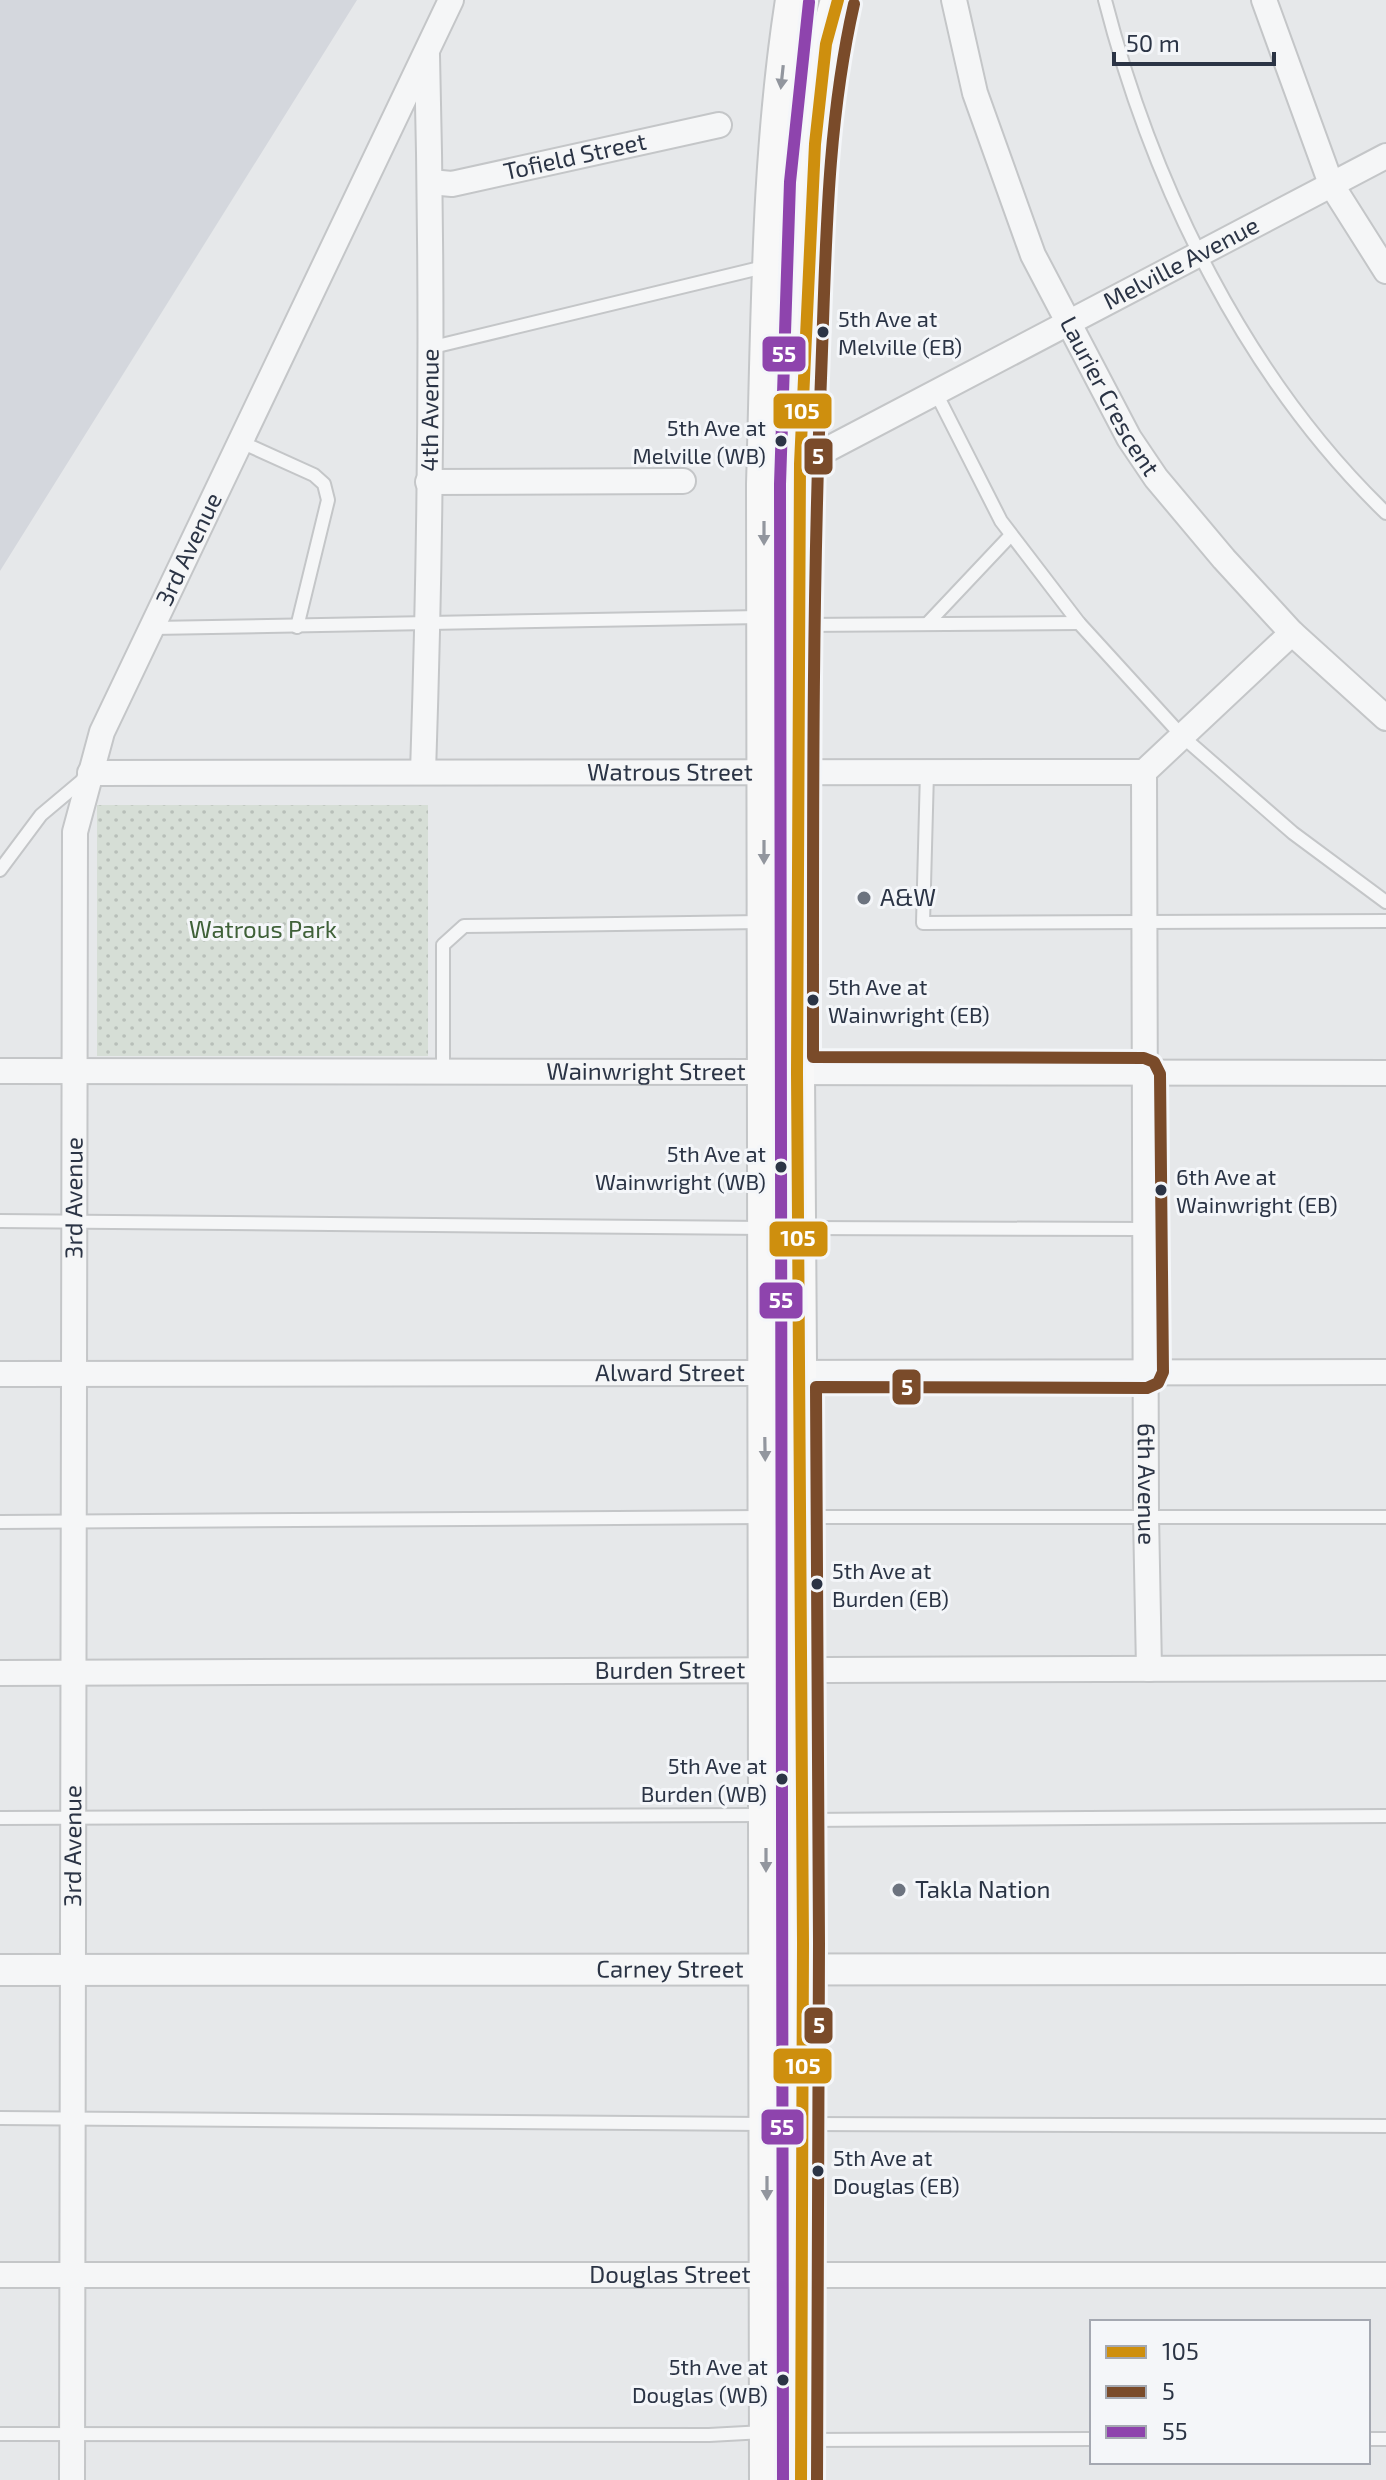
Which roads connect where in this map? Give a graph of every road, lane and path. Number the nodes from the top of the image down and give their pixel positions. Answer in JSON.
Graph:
{"nodes":[{"id":1,"x":451,"y":0,"type":"edge"},
{"id":2,"x":793,"y":0,"type":"edge"},
{"id":3,"x":838,"y":0,"type":"edge"},
{"id":4,"x":954,"y":0,"type":"edge"},
{"id":5,"x":1105,"y":0,"type":"edge"},
{"id":6,"x":1264,"y":0,"type":"edge"},
{"id":7,"x":427,"y":49,"type":"junction"},
{"id":8,"x":719,"y":125,"type":"dead end"},
{"id":9,"x":1386,"y":156,"type":"edge"},
{"id":10,"x":430,"y":182,"type":"junction"},
{"id":11,"x":1331,"y":184,"type":"junction"},
{"id":12,"x":1201,"y":252,"type":"junction"},
{"id":13,"x":771,"y":265,"type":"junction"},
{"id":14,"x":1386,"y":271,"type":"edge"},
{"id":15,"x":1069,"y":321,"type":"junction"},
{"id":16,"x":429,"y":348,"type":"junction"},
{"id":17,"x":935,"y":391,"type":"junction"},
{"id":18,"x":241,"y":442,"type":"junction"},
{"id":19,"x":800,"y":464,"type":"junction"},
{"id":20,"x":683,"y":481,"type":"dead end"},
{"id":21,"x":428,"y":482,"type":"junction"},
{"id":22,"x":764,"y":484,"type":"junction"},
{"id":23,"x":1386,"y":513,"type":"edge"},
{"id":24,"x":1011,"y":535,"type":"junction"},
{"id":25,"x":764,"y":617,"type":"junction"},
{"id":26,"x":1079,"y":623,"type":"junction"},
{"id":27,"x":927,"y":624,"type":"junction"},
{"id":28,"x":428,"y":625,"type":"junction"},
{"id":29,"x":799,"y":625,"type":"junction"},
{"id":30,"x":297,"y":627,"type":"junction"},
{"id":31,"x":153,"y":628,"type":"junction"},
{"id":32,"x":1292,"y":633,"type":"junction"},
{"id":33,"x":1386,"y":718,"type":"edge"},
{"id":34,"x":1183,"y":737,"type":"junction"},
{"id":35,"x":423,"y":772,"type":"junction"},
{"id":36,"x":927,"y":772,"type":"junction"},
{"id":37,"x":1144,"y":772,"type":"junction"},
{"id":38,"x":90,"y":773,"type":"junction"},
{"id":39,"x":781,"y":773,"type":"junction"},
{"id":40,"x":0,"y":870,"type":"edge"},
{"id":41,"x":1386,"y":902,"type":"edge"},
{"id":42,"x":1386,"y":921,"type":"edge"},
{"id":43,"x":764,"y":922,"type":"junction"},
{"id":44,"x":1145,"y":923,"type":"junction"},
{"id":45,"x":0,"y":1071,"type":"edge"},
{"id":46,"x":74,"y":1071,"type":"junction"},
{"id":47,"x":443,"y":1072,"type":"junction"},
{"id":48,"x":781,"y":1073,"type":"junction"},
{"id":49,"x":1386,"y":1073,"type":"edge"},
{"id":50,"x":1144,"y":1074,"type":"junction"},
{"id":51,"x":0,"y":1221,"type":"edge"},
{"id":52,"x":74,"y":1222,"type":"junction"},
{"id":53,"x":765,"y":1228,"type":"junction"},
{"id":54,"x":799,"y":1228,"type":"junction"},
{"id":55,"x":1145,"y":1229,"type":"junction"},
{"id":56,"x":764,"y":1371,"type":"junction"},
{"id":57,"x":800,"y":1371,"type":"junction"},
{"id":58,"x":1147,"y":1372,"type":"junction"},
{"id":59,"x":1386,"y":1372,"type":"edge"},
{"id":60,"x":0,"y":1374,"type":"edge"},
{"id":61,"x":74,"y":1374,"type":"junction"},
{"id":62,"x":1146,"y":1515,"type":"junction"},
{"id":63,"x":765,"y":1517,"type":"junction"},
{"id":64,"x":801,"y":1517,"type":"junction"},
{"id":65,"x":1386,"y":1517,"type":"edge"},
{"id":66,"x":74,"y":1521,"type":"junction"},
{"id":67,"x":0,"y":1522,"type":"edge"},
{"id":68,"x":1386,"y":1668,"type":"edge"},
{"id":69,"x":1149,"y":1669,"type":"junction"},
{"id":70,"x":766,"y":1670,"type":"junction"},
{"id":71,"x":802,"y":1670,"type":"junction"},
{"id":72,"x":0,"y":1673,"type":"edge"},
{"id":73,"x":74,"y":1673,"type":"junction"},
{"id":74,"x":766,"y":1815,"type":"junction"},
{"id":75,"x":73,"y":1816,"type":"junction"},
{"id":76,"x":1386,"y":1816,"type":"edge"},
{"id":77,"x":0,"y":1818,"type":"edge"},
{"id":78,"x":802,"y":1820,"type":"junction"},
{"id":79,"x":803,"y":1969,"type":"junction"},
{"id":80,"x":1386,"y":1969,"type":"edge"},
{"id":81,"x":0,"y":1970,"type":"edge"},
{"id":82,"x":73,"y":1970,"type":"junction"},
{"id":83,"x":766,"y":1970,"type":"junction"},
{"id":84,"x":0,"y":2118,"type":"edge"},
{"id":85,"x":73,"y":2118,"type":"junction"},
{"id":86,"x":766,"y":2124,"type":"junction"},
{"id":87,"x":803,"y":2124,"type":"junction"},
{"id":88,"x":1386,"y":2126,"type":"edge"},
{"id":89,"x":767,"y":2274,"type":"junction"},
{"id":90,"x":0,"y":2275,"type":"edge"},
{"id":91,"x":73,"y":2275,"type":"junction"},
{"id":92,"x":804,"y":2275,"type":"junction"},
{"id":93,"x":1386,"y":2275,"type":"edge"},
{"id":94,"x":767,"y":2432,"type":"junction"},
{"id":95,"x":72,"y":2433,"type":"junction"},
{"id":96,"x":0,"y":2434,"type":"edge"},
{"id":97,"x":1090,"y":2439,"type":"edge"},
{"id":98,"x":801,"y":2440,"type":"junction"},
{"id":99,"x":72,"y":2480,"type":"edge"},
{"id":100,"x":767,"y":2480,"type":"edge"},
{"id":101,"x":801,"y":2480,"type":"edge"}],
"edges":[{"from":1,"to":7,"type":"street","name":"3rd Avenue"},
{"from":2,"to":13,"type":"main road","one_way":true},
{"from":3,"to":19,"type":"main road"},
{"from":4,"to":15,"type":"street","name":"Laurier Crescent"},
{"from":5,"to":12,"type":"lane"},
{"from":6,"to":11,"type":"street"},
{"from":7,"to":10,"type":"street","name":"4th Avenue"},
{"from":7,"to":18,"type":"street","name":"3rd Avenue"},
{"from":8,"to":10,"type":"street","name":"Tofield Street"},
{"from":9,"to":11,"type":"street","name":"Melville Avenue"},
{"from":10,"to":16,"type":"street","name":"4th Avenue"},
{"from":11,"to":12,"type":"street","name":"Melville Avenue"},
{"from":11,"to":14,"type":"street"},
{"from":12,"to":15,"type":"street","name":"Melville Avenue"},
{"from":12,"to":23,"type":"lane"},
{"from":13,"to":16,"type":"lane"},
{"from":13,"to":22,"type":"main road"},
{"from":15,"to":17,"type":"street","name":"Melville Avenue"},
{"from":15,"to":32,"type":"street","name":"Laurier Crescent"},
{"from":16,"to":21,"type":"street","name":"4th Avenue"},
{"from":17,"to":19,"type":"street","name":"Melville Avenue"},
{"from":17,"to":24,"type":"lane"},
{"from":18,"to":30,"type":"lane"},
{"from":18,"to":31,"type":"street","name":"3rd Avenue"},
{"from":19,"to":22,"type":"street","name":"Melville Avenue"},
{"from":19,"to":29,"type":"main road"},
{"from":20,"to":21,"type":"street"},
{"from":21,"to":28,"type":"street","name":"4th Avenue"},
{"from":22,"to":25,"type":"main road","one_way":true},
{"from":24,"to":26,"type":"lane"},
{"from":24,"to":27,"type":"lane"},
{"from":25,"to":28,"type":"lane"},
{"from":25,"to":39,"type":"main road"},
{"from":26,"to":27,"type":"lane"},
{"from":26,"to":34,"type":"lane"},
{"from":27,"to":29,"type":"lane"},
{"from":28,"to":30,"type":"lane"},
{"from":28,"to":35,"type":"street","name":"4th Avenue"},
{"from":29,"to":39,"type":"main road"},
{"from":30,"to":31,"type":"lane"},
{"from":31,"to":38,"type":"street","name":"3rd Avenue"},
{"from":32,"to":33,"type":"street","name":"Laurier Crescent"},
{"from":32,"to":34,"type":"street"},
{"from":34,"to":37,"type":"street"},
{"from":34,"to":41,"type":"lane"},
{"from":35,"to":38,"type":"street","name":"Watrous Street"},
{"from":35,"to":39,"type":"street","name":"Watrous Street"},
{"from":36,"to":37,"type":"street","name":"Watrous Street"},
{"from":36,"to":39,"type":"street","name":"Watrous Street"},
{"from":36,"to":44,"type":"lane"},
{"from":37,"to":44,"type":"street","name":"6th Avenue"},
{"from":38,"to":40,"type":"lane"},
{"from":38,"to":46,"type":"street","name":"3rd Avenue"},
{"from":39,"to":43,"type":"main road","one_way":true},
{"from":39,"to":48,"type":"main road"},
{"from":42,"to":44,"type":"lane"},
{"from":43,"to":47,"type":"lane"},
{"from":43,"to":48,"type":"main road"},
{"from":44,"to":50,"type":"street","name":"6th Avenue"},
{"from":45,"to":46,"type":"street","name":"Wainwright Street"},
{"from":46,"to":47,"type":"street","name":"Wainwright Street"},
{"from":46,"to":52,"type":"street","name":"3rd Avenue"},
{"from":47,"to":48,"type":"street","name":"Wainwright Street"},
{"from":48,"to":50,"type":"street","name":"Wainwright Street"},
{"from":48,"to":53,"type":"main road"},
{"from":48,"to":54,"type":"main road"},
{"from":49,"to":50,"type":"street","name":"Wainwright Street"},
{"from":50,"to":55,"type":"street","name":"6th Avenue"},
{"from":51,"to":52,"type":"lane"},
{"from":52,"to":53,"type":"lane"},
{"from":52,"to":61,"type":"street","name":"3rd Avenue"},
{"from":53,"to":56,"type":"main road"},
{"from":54,"to":55,"type":"lane"},
{"from":54,"to":57,"type":"main road"},
{"from":55,"to":58,"type":"street","name":"6th Avenue"},
{"from":56,"to":57,"type":"street","name":"Alward Street"},
{"from":56,"to":61,"type":"street","name":"Alward Street"},
{"from":56,"to":63,"type":"main road","one_way":true},
{"from":57,"to":58,"type":"street","name":"Alward Street"},
{"from":57,"to":64,"type":"main road"},
{"from":58,"to":59,"type":"street","name":"Alward Street"},
{"from":58,"to":62,"type":"street","name":"6th Avenue"},
{"from":60,"to":61,"type":"street","name":"Alward Street"},
{"from":61,"to":66,"type":"street","name":"3rd Avenue"},
{"from":62,"to":64,"type":"lane"},
{"from":62,"to":65,"type":"lane"},
{"from":62,"to":69,"type":"street","name":"6th Avenue"},
{"from":63,"to":66,"type":"lane"},
{"from":63,"to":70,"type":"main road"},
{"from":64,"to":71,"type":"main road"},
{"from":66,"to":67,"type":"lane"},
{"from":66,"to":73,"type":"street","name":"3rd Avenue"},
{"from":68,"to":69,"type":"street","name":"Burden Street"},
{"from":69,"to":71,"type":"street","name":"Burden Street"},
{"from":70,"to":71,"type":"street","name":"Burden Street"},
{"from":70,"to":73,"type":"street","name":"Burden Street"},
{"from":70,"to":74,"type":"main road"},
{"from":71,"to":78,"type":"main road"},
{"from":72,"to":73,"type":"street","name":"Burden Street"},
{"from":73,"to":75,"type":"street","name":"3rd Avenue"},
{"from":74,"to":75,"type":"lane"},
{"from":74,"to":83,"type":"main road","one_way":true},
{"from":75,"to":77,"type":"lane"},
{"from":75,"to":82,"type":"street","name":"3rd Avenue"},
{"from":76,"to":78,"type":"lane"},
{"from":78,"to":79,"type":"main road"},
{"from":79,"to":80,"type":"street","name":"Carney Street"},
{"from":79,"to":83,"type":"street","name":"Carney Street"},
{"from":79,"to":87,"type":"main road"},
{"from":81,"to":82,"type":"street","name":"Carney Street"},
{"from":82,"to":83,"type":"street","name":"Carney Street"},
{"from":82,"to":85,"type":"street","name":"3rd Avenue"},
{"from":83,"to":86,"type":"main road"},
{"from":84,"to":85,"type":"lane"},
{"from":85,"to":86,"type":"lane"},
{"from":85,"to":91,"type":"street","name":"3rd Avenue"},
{"from":86,"to":89,"type":"main road","one_way":true},
{"from":87,"to":88,"type":"lane"},
{"from":87,"to":92,"type":"main road"},
{"from":89,"to":91,"type":"street","name":"Douglas Street"},
{"from":89,"to":92,"type":"street","name":"Douglas Street"},
{"from":89,"to":94,"type":"main road"},
{"from":90,"to":91,"type":"street","name":"Douglas Street"},
{"from":91,"to":95,"type":"street","name":"3rd Avenue"},
{"from":92,"to":93,"type":"street","name":"Douglas Street"},
{"from":92,"to":98,"type":"main road"},
{"from":94,"to":95,"type":"lane"},
{"from":94,"to":100,"type":"main road"},
{"from":95,"to":96,"type":"lane"},
{"from":95,"to":99,"type":"street","name":"3rd Avenue"},
{"from":97,"to":98,"type":"lane"},
{"from":98,"to":101,"type":"main road"}]}
